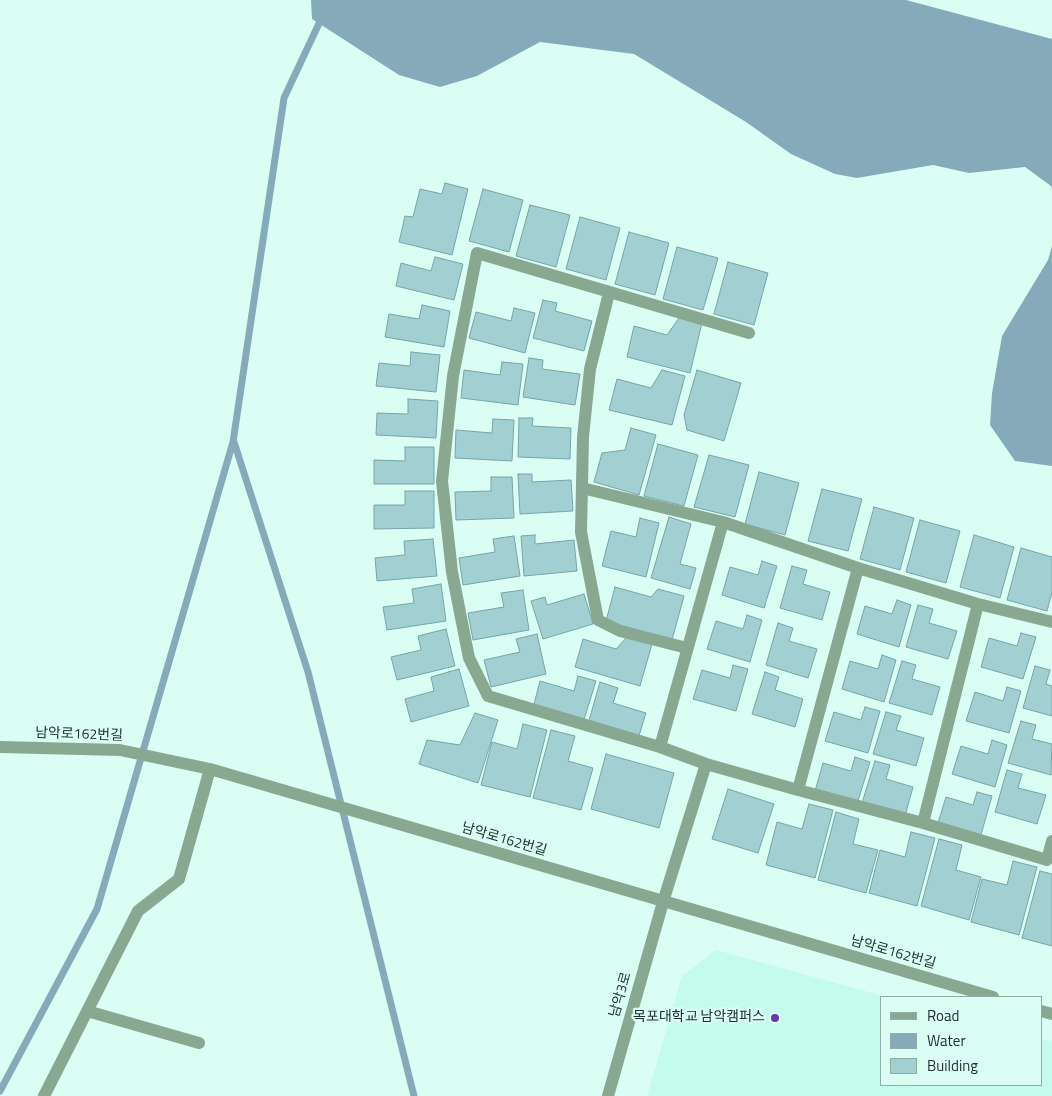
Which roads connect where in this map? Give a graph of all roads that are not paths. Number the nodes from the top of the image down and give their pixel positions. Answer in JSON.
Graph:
{"nodes":[{"id":1,"x":610,"y":293,"type":"junction"},
{"id":2,"x":749,"y":333,"type":"dead end"},
{"id":3,"x":582,"y":488,"type":"junction"},
{"id":4,"x":723,"y":522,"type":"junction"},
{"id":5,"x":858,"y":568,"type":"junction"},
{"id":6,"x":978,"y":604,"type":"junction"},
{"id":7,"x":1052,"y":622,"type":"edge"},
{"id":8,"x":686,"y":648,"type":"junction"},
{"id":9,"x":0,"y":747,"type":"edge"},
{"id":10,"x":660,"y":747,"type":"junction"},
{"id":11,"x":706,"y":764,"type":"junction"},
{"id":12,"x":210,"y":769,"type":"junction"},
{"id":13,"x":798,"y":790,"type":"junction"},
{"id":14,"x":922,"y":824,"type":"junction"},
{"id":15,"x":1052,"y":841,"type":"edge"},
{"id":16,"x":1050,"y":861,"type":"edge"},
{"id":17,"x":663,"y":902,"type":"junction"},
{"id":18,"x":990,"y":996,"type":"edge"},
{"id":19,"x":87,"y":1011,"type":"junction"},
{"id":20,"x":199,"y":1043,"type":"dead end"},
{"id":21,"x":44,"y":1096,"type":"edge"},
{"id":22,"x":608,"y":1096,"type":"edge"}],
"edges":[{"from":1,"to":2,"type":"street"},
{"from":1,"to":3,"type":"street"},
{"from":1,"to":10,"type":"street"},
{"from":3,"to":4,"type":"street"},
{"from":3,"to":8,"type":"street"},
{"from":4,"to":5,"type":"street"},
{"from":4,"to":8,"type":"street"},
{"from":5,"to":6,"type":"street"},
{"from":5,"to":13,"type":"street"},
{"from":6,"to":7,"type":"street"},
{"from":6,"to":14,"type":"street"},
{"from":8,"to":10,"type":"street"},
{"from":9,"to":12,"type":"street","name":"남악로162번길"},
{"from":10,"to":11,"type":"street"},
{"from":11,"to":13,"type":"street"},
{"from":11,"to":17,"type":"street","name":"남악3로"},
{"from":12,"to":17,"type":"street","name":"남악로162번길"},
{"from":12,"to":19,"type":"street"},
{"from":13,"to":14,"type":"street"},
{"from":14,"to":16,"type":"street"},
{"from":15,"to":16,"type":"street"},
{"from":17,"to":18,"type":"street","name":"남악로162번길"},
{"from":17,"to":22,"type":"street","name":"남악3로"},
{"from":19,"to":20,"type":"street"},
{"from":19,"to":21,"type":"street"}]}
